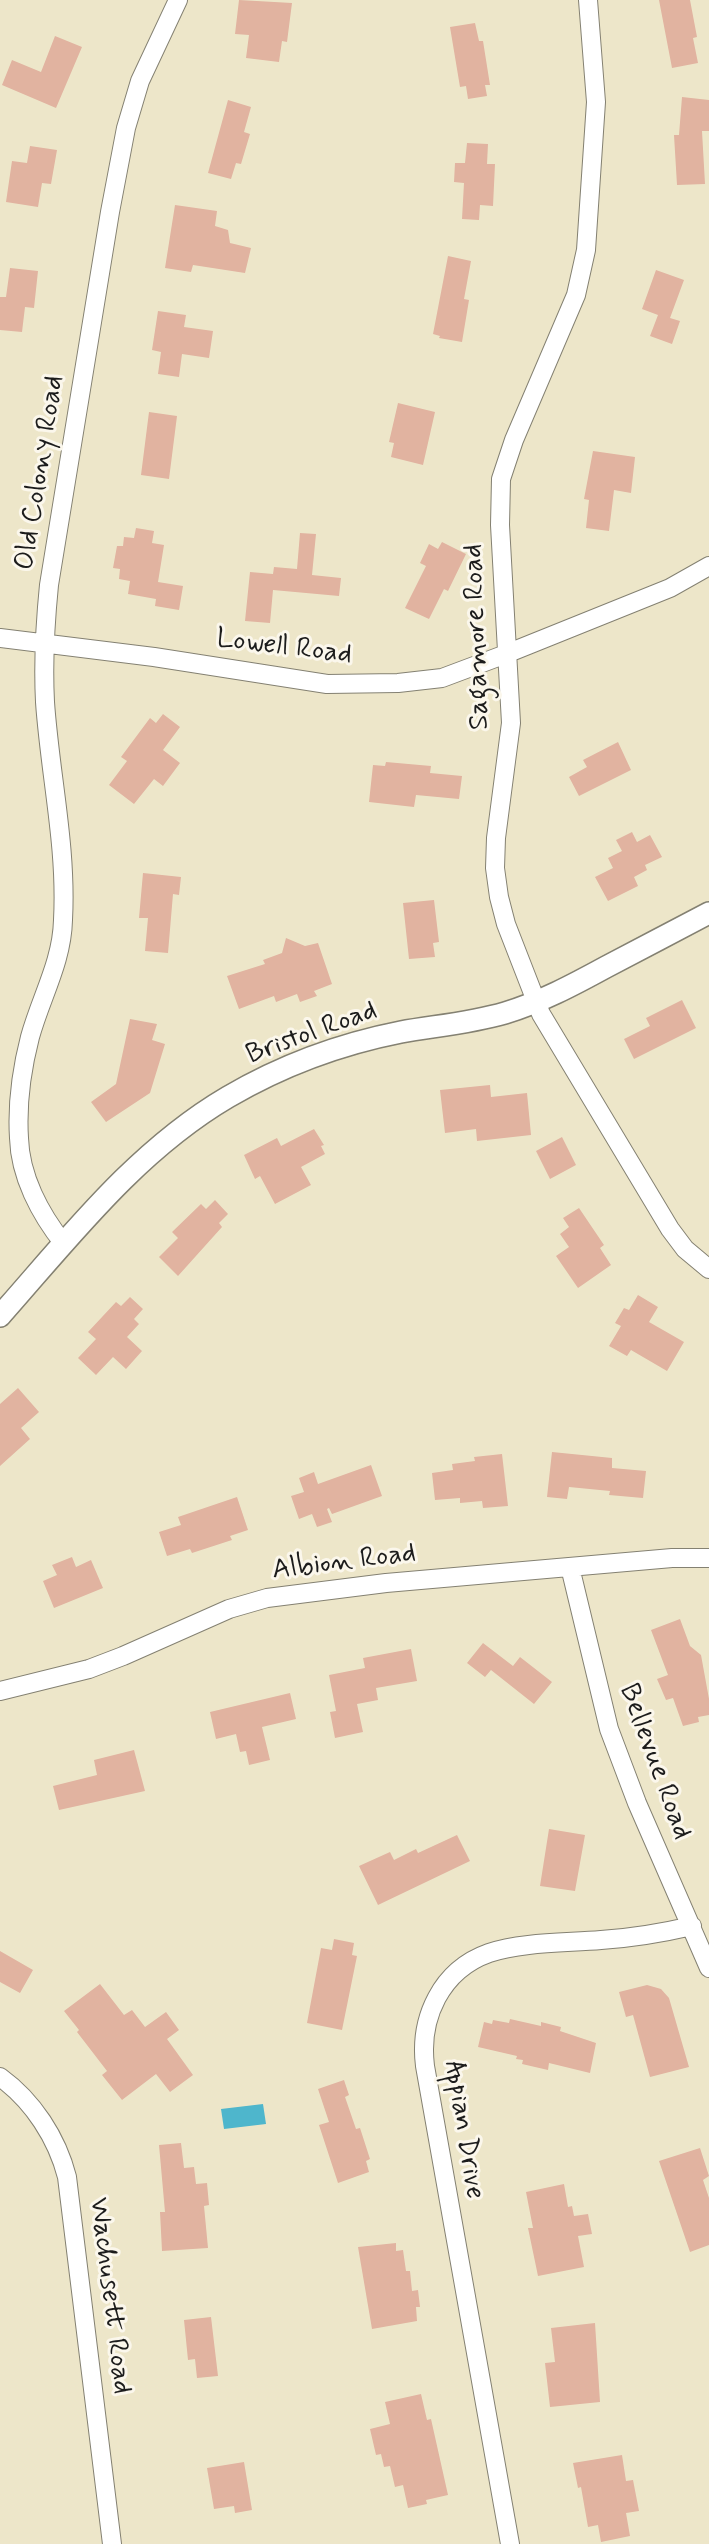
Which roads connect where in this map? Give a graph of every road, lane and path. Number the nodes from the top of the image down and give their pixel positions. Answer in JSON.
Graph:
{"nodes":[{"id":1,"x":178,"y":0,"type":"edge"},
{"id":2,"x":588,"y":0,"type":"edge"},
{"id":3,"x":709,"y":566,"type":"edge"},
{"id":4,"x":0,"y":638,"type":"edge"},
{"id":5,"x":44,"y":642,"type":"junction"},
{"id":6,"x":506,"y":654,"type":"junction"},
{"id":7,"x":709,"y":913,"type":"edge"},
{"id":8,"x":536,"y":1002,"type":"junction"},
{"id":9,"x":64,"y":1244,"type":"junction"},
{"id":10,"x":709,"y":1269,"type":"edge"},
{"id":11,"x":0,"y":1316,"type":"edge"},
{"id":12,"x":709,"y":1558,"type":"edge"},
{"id":13,"x":570,"y":1567,"type":"junction"},
{"id":14,"x":0,"y":1691,"type":"edge"},
{"id":15,"x":692,"y":1926,"type":"junction"},
{"id":16,"x":709,"y":1968,"type":"edge"},
{"id":17,"x":0,"y":2077,"type":"edge"},
{"id":18,"x":112,"y":2544,"type":"edge"},
{"id":19,"x":510,"y":2544,"type":"edge"}],
"edges":[{"from":1,"to":5,"type":"street","name":"Old Colony Road"},
{"from":2,"to":6,"type":"street","name":"Sagamore Road"},
{"from":3,"to":6,"type":"street","name":"Lowell Road"},
{"from":4,"to":5,"type":"street","name":"Lowell Road"},
{"from":5,"to":6,"type":"street","name":"Lowell Road"},
{"from":5,"to":9,"type":"street","name":"Old Colony Road"},
{"from":6,"to":8,"type":"street","name":"Sagamore Road"},
{"from":7,"to":8,"type":"street","name":"Bristol Road"},
{"from":8,"to":9,"type":"street","name":"Bristol Road"},
{"from":8,"to":10,"type":"street","name":"Sagamore Road"},
{"from":9,"to":11,"type":"street","name":"Bristol Road"},
{"from":12,"to":13,"type":"street","name":"Albion Road"},
{"from":13,"to":14,"type":"street","name":"Albion Road"},
{"from":13,"to":15,"type":"street","name":"Bellevue Road"},
{"from":15,"to":16,"type":"street","name":"Bellevue Road"},
{"from":15,"to":19,"type":"street","name":"Appian Drive"},
{"from":17,"to":18,"type":"street","name":"Wachusett Road"}]}
